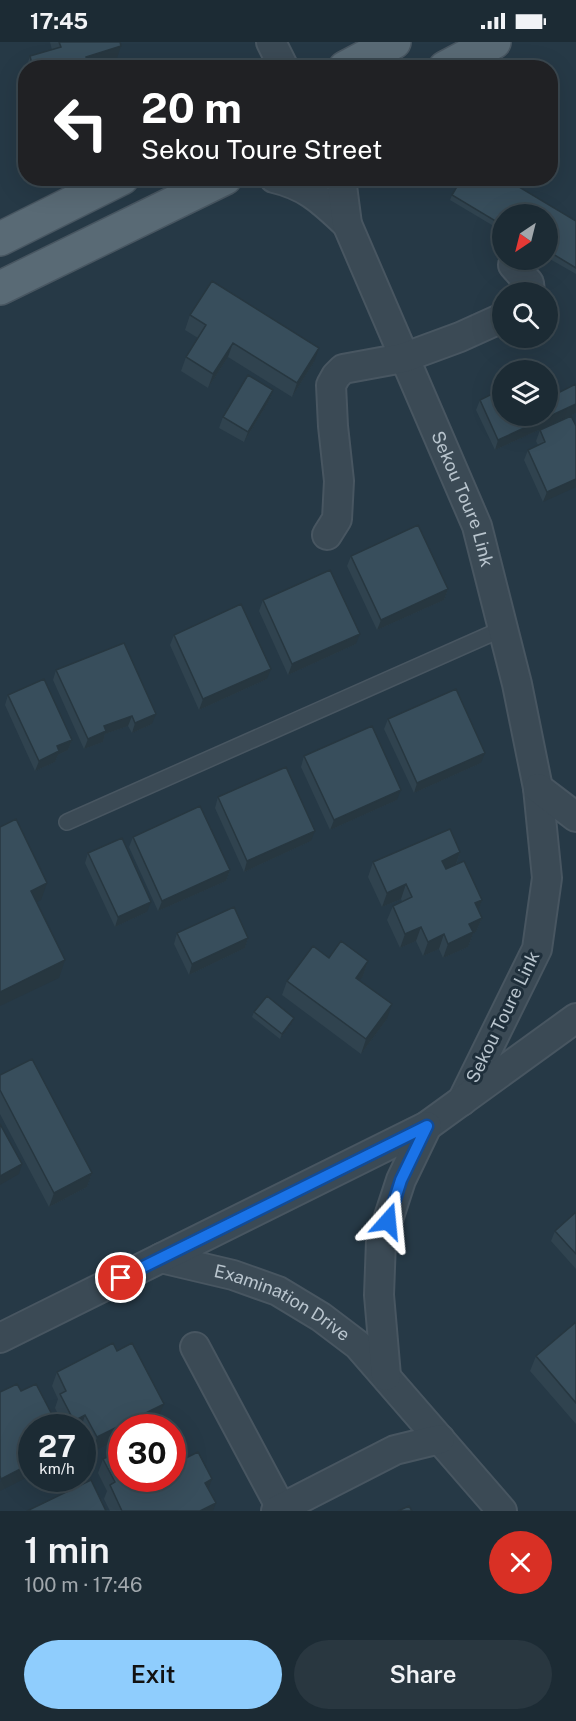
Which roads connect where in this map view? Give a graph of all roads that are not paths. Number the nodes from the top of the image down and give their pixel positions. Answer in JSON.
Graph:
{"nodes":[{"id":1,"x":271,"y":42,"type":"edge"},
{"id":2,"x":394,"y":42,"type":"edge"},
{"id":3,"x":494,"y":42,"type":"edge"},
{"id":4,"x":280,"y":60,"type":"edge"},
{"id":5,"x":360,"y":60,"type":"edge"},
{"id":6,"x":460,"y":60,"type":"edge"},
{"id":7,"x":106,"y":186,"type":"edge"},
{"id":8,"x":209,"y":186,"type":"edge"},
{"id":9,"x":300,"y":186,"type":"edge"},
{"id":10,"x":342,"y":186,"type":"edge"},
{"id":11,"x":347,"y":224,"type":"junction"},
{"id":12,"x":0,"y":239,"type":"edge"},
{"id":13,"x":517,"y":270,"type":"edge"},
{"id":14,"x":528,"y":282,"type":"edge"},
{"id":15,"x":0,"y":288,"type":"edge"},
{"id":16,"x":492,"y":323,"type":"edge"},
{"id":17,"x":403,"y":358,"type":"junction"},
{"id":18,"x":327,"y":535,"type":"dead end"},
{"id":19,"x":502,"y":629,"type":"junction"},
{"id":20,"x":538,"y":788,"type":"junction"},
{"id":21,"x":576,"y":817,"type":"edge"},
{"id":22,"x":67,"y":822,"type":"dead end"},
{"id":23,"x":576,"y":1018,"type":"edge"},
{"id":24,"x":462,"y":1101,"type":"junction"},
{"id":25,"x":427,"y":1126,"type":"junction"},
{"id":26,"x":161,"y":1258,"type":"junction"},
{"id":27,"x":0,"y":1338,"type":"edge"},
{"id":28,"x":195,"y":1347,"type":"dead end"},
{"id":29,"x":386,"y":1376,"type":"junction"},
{"id":30,"x":440,"y":1439,"type":"junction"},
{"id":31,"x":278,"y":1510,"type":"edge"},
{"id":32,"x":502,"y":1511,"type":"edge"}],
"edges":[{"from":1,"to":4,"type":"street"},
{"from":2,"to":5,"type":"main road"},
{"from":3,"to":6,"type":"main road"},
{"from":7,"to":12,"type":"main road"},
{"from":8,"to":15,"type":"main road"},
{"from":9,"to":11,"type":"street","name":"Sekou Toure Link"},
{"from":10,"to":11,"type":"street","name":"Sekou Toure Link"},
{"from":11,"to":17,"type":"street","name":"Sekou Toure Link"},
{"from":13,"to":14,"type":"street"},
{"from":16,"to":17,"type":"street"},
{"from":17,"to":18,"type":"street"},
{"from":17,"to":19,"type":"street","name":"Sekou Toure Link"},
{"from":19,"to":20,"type":"street","name":"Sekou Toure Link"},
{"from":19,"to":22,"type":"lane"},
{"from":20,"to":21,"type":"street"},
{"from":20,"to":24,"type":"street","name":"Sekou Toure Link"},
{"from":23,"to":24,"type":"street"},
{"from":24,"to":25,"type":"street"},
{"from":25,"to":26,"type":"street"},
{"from":25,"to":29,"type":"street"},
{"from":26,"to":27,"type":"street"},
{"from":26,"to":29,"type":"street","name":"Examination Drive"},
{"from":28,"to":31,"type":"street"},
{"from":29,"to":30,"type":"street","name":"Examination Drive"},
{"from":30,"to":31,"type":"street"},
{"from":30,"to":32,"type":"street","name":"Examination Drive"}]}
